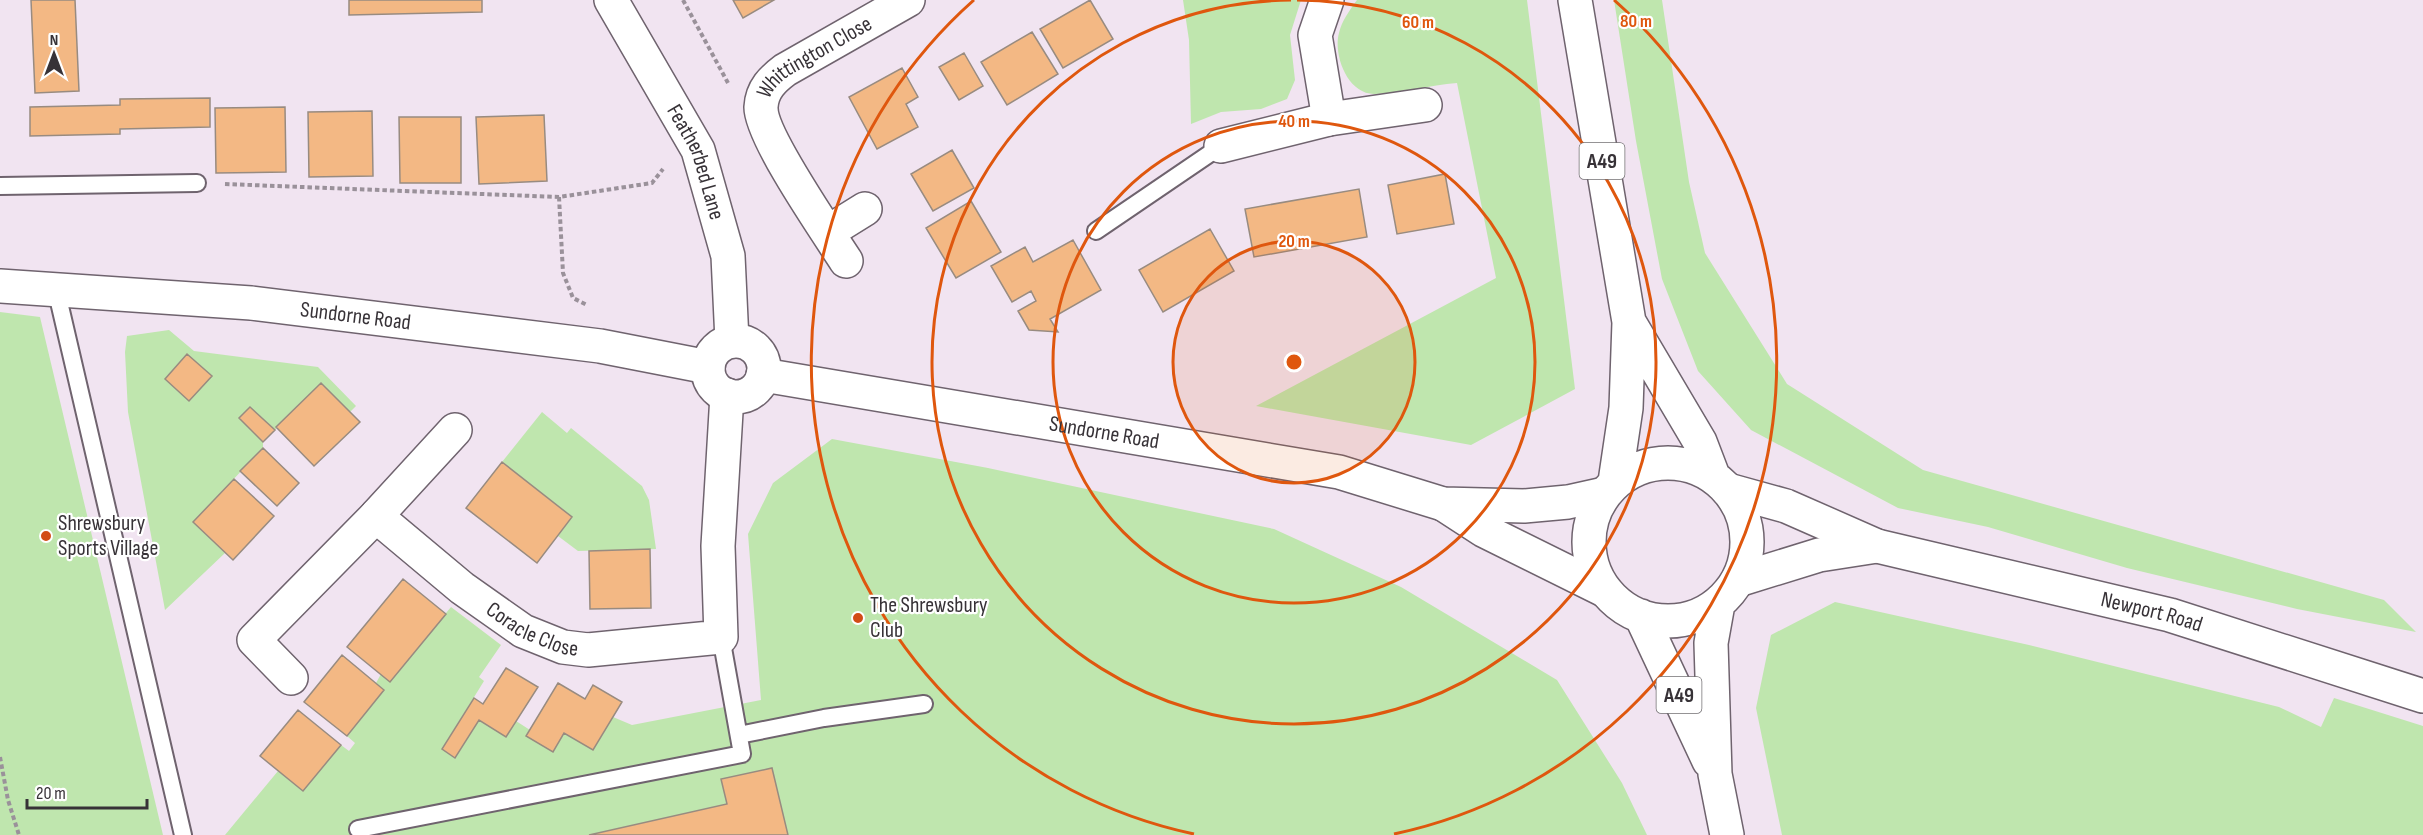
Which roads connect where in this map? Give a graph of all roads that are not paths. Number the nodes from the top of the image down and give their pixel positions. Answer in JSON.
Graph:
{"nodes":[{"id":1,"x":611,"y":0,"type":"edge"},
{"id":2,"x":909,"y":0,"type":"edge"},
{"id":3,"x":1327,"y":0,"type":"edge"},
{"id":4,"x":1575,"y":0,"type":"edge"},
{"id":5,"x":1425,"y":105,"type":"dead end"},
{"id":6,"x":1329,"y":119,"type":"junction"},
{"id":7,"x":1221,"y":146,"type":"joint"},
{"id":8,"x":197,"y":183,"type":"road end"},
{"id":9,"x":0,"y":186,"type":"edge"},
{"id":10,"x":865,"y":209,"type":"dead end"},
{"id":11,"x":1096,"y":231,"type":"dead end"},
{"id":12,"x":828,"y":232,"type":"junction"},
{"id":13,"x":846,"y":261,"type":"dead end"},
{"id":14,"x":0,"y":286,"type":"edge"},
{"id":15,"x":56,"y":289,"type":"junction"},
{"id":16,"x":1629,"y":322,"type":"junction"},
{"id":17,"x":732,"y":341,"type":"junction"},
{"id":18,"x":708,"y":367,"type":"junction"},
{"id":19,"x":763,"y":375,"type":"junction"},
{"id":20,"x":727,"y":396,"type":"junction"},
{"id":21,"x":455,"y":430,"type":"dead end"},
{"id":22,"x":1720,"y":483,"type":"junction"},
{"id":23,"x":1609,"y":488,"type":"junction"},
{"id":24,"x":1443,"y":504,"type":"junction"},
{"id":25,"x":376,"y":516,"type":"junction"},
{"id":26,"x":1876,"y":546,"type":"junction"},
{"id":27,"x":1604,"y":590,"type":"junction"},
{"id":28,"x":1728,"y":592,"type":"junction"},
{"id":29,"x":1641,"y":616,"type":"junction"},
{"id":30,"x":721,"y":637,"type":"junction"},
{"id":31,"x":291,"y":678,"type":"dead end"},
{"id":32,"x":2423,"y":696,"type":"edge"},
{"id":33,"x":924,"y":704,"type":"dead end"},
{"id":34,"x":739,"y":735,"type":"junction"},
{"id":35,"x":1715,"y":774,"type":"junction"},
{"id":36,"x":358,"y":829,"type":"dead end"},
{"id":37,"x":183,"y":835,"type":"edge"},
{"id":38,"x":1727,"y":835,"type":"edge"}],
"edges":[{"from":1,"to":17,"type":"main road","name":"Featherbed Lane"},
{"from":2,"to":12,"type":"main road","name":"Whittington Close"},
{"from":3,"to":6,"type":"main road"},
{"from":4,"to":16,"type":"main road","number":"A49"},
{"from":5,"to":6,"type":"main road"},
{"from":6,"to":7,"type":"main road"},
{"from":7,"to":11,"type":"lane"},
{"from":8,"to":9,"type":"lane"},
{"from":10,"to":12,"type":"main road"},
{"from":12,"to":13,"type":"main road","name":"Whittington Close"},
{"from":14,"to":15,"type":"main road","name":"Sundorne Road"},
{"from":15,"to":18,"type":"main road","name":"Sundorne Road"},
{"from":15,"to":37,"type":"lane"},
{"from":16,"to":22,"type":"main road","number":"A49"},
{"from":16,"to":23,"type":"main road","number":"A49"},
{"from":17,"to":18,"type":"main road"},
{"from":17,"to":19,"type":"main road"},
{"from":18,"to":20,"type":"main road"},
{"from":19,"to":20,"type":"main road"},
{"from":19,"to":24,"type":"main road","name":"Sundorne Road"},
{"from":20,"to":30,"type":"main road"},
{"from":21,"to":25,"type":"main road"},
{"from":22,"to":23,"type":"main road"},
{"from":22,"to":26,"type":"main road","name":"Newport Road"},
{"from":22,"to":28,"type":"main road"},
{"from":23,"to":24,"type":"main road","name":"Sundorne Road"},
{"from":23,"to":27,"type":"main road"},
{"from":24,"to":27,"type":"main road","name":"Sundorne Road"},
{"from":25,"to":30,"type":"main road","name":"Coracle Close"},
{"from":25,"to":31,"type":"main road"},
{"from":26,"to":28,"type":"main road","name":"Newport Road"},
{"from":26,"to":32,"type":"main road","name":"Newport Road"},
{"from":27,"to":29,"type":"main road"},
{"from":28,"to":29,"type":"main road"},
{"from":28,"to":35,"type":"main road","number":"A49"},
{"from":29,"to":35,"type":"main road","number":"A49"},
{"from":30,"to":34,"type":"lane"},
{"from":33,"to":34,"type":"lane"},
{"from":34,"to":36,"type":"lane"},
{"from":35,"to":38,"type":"main road","number":"A49"}]}
